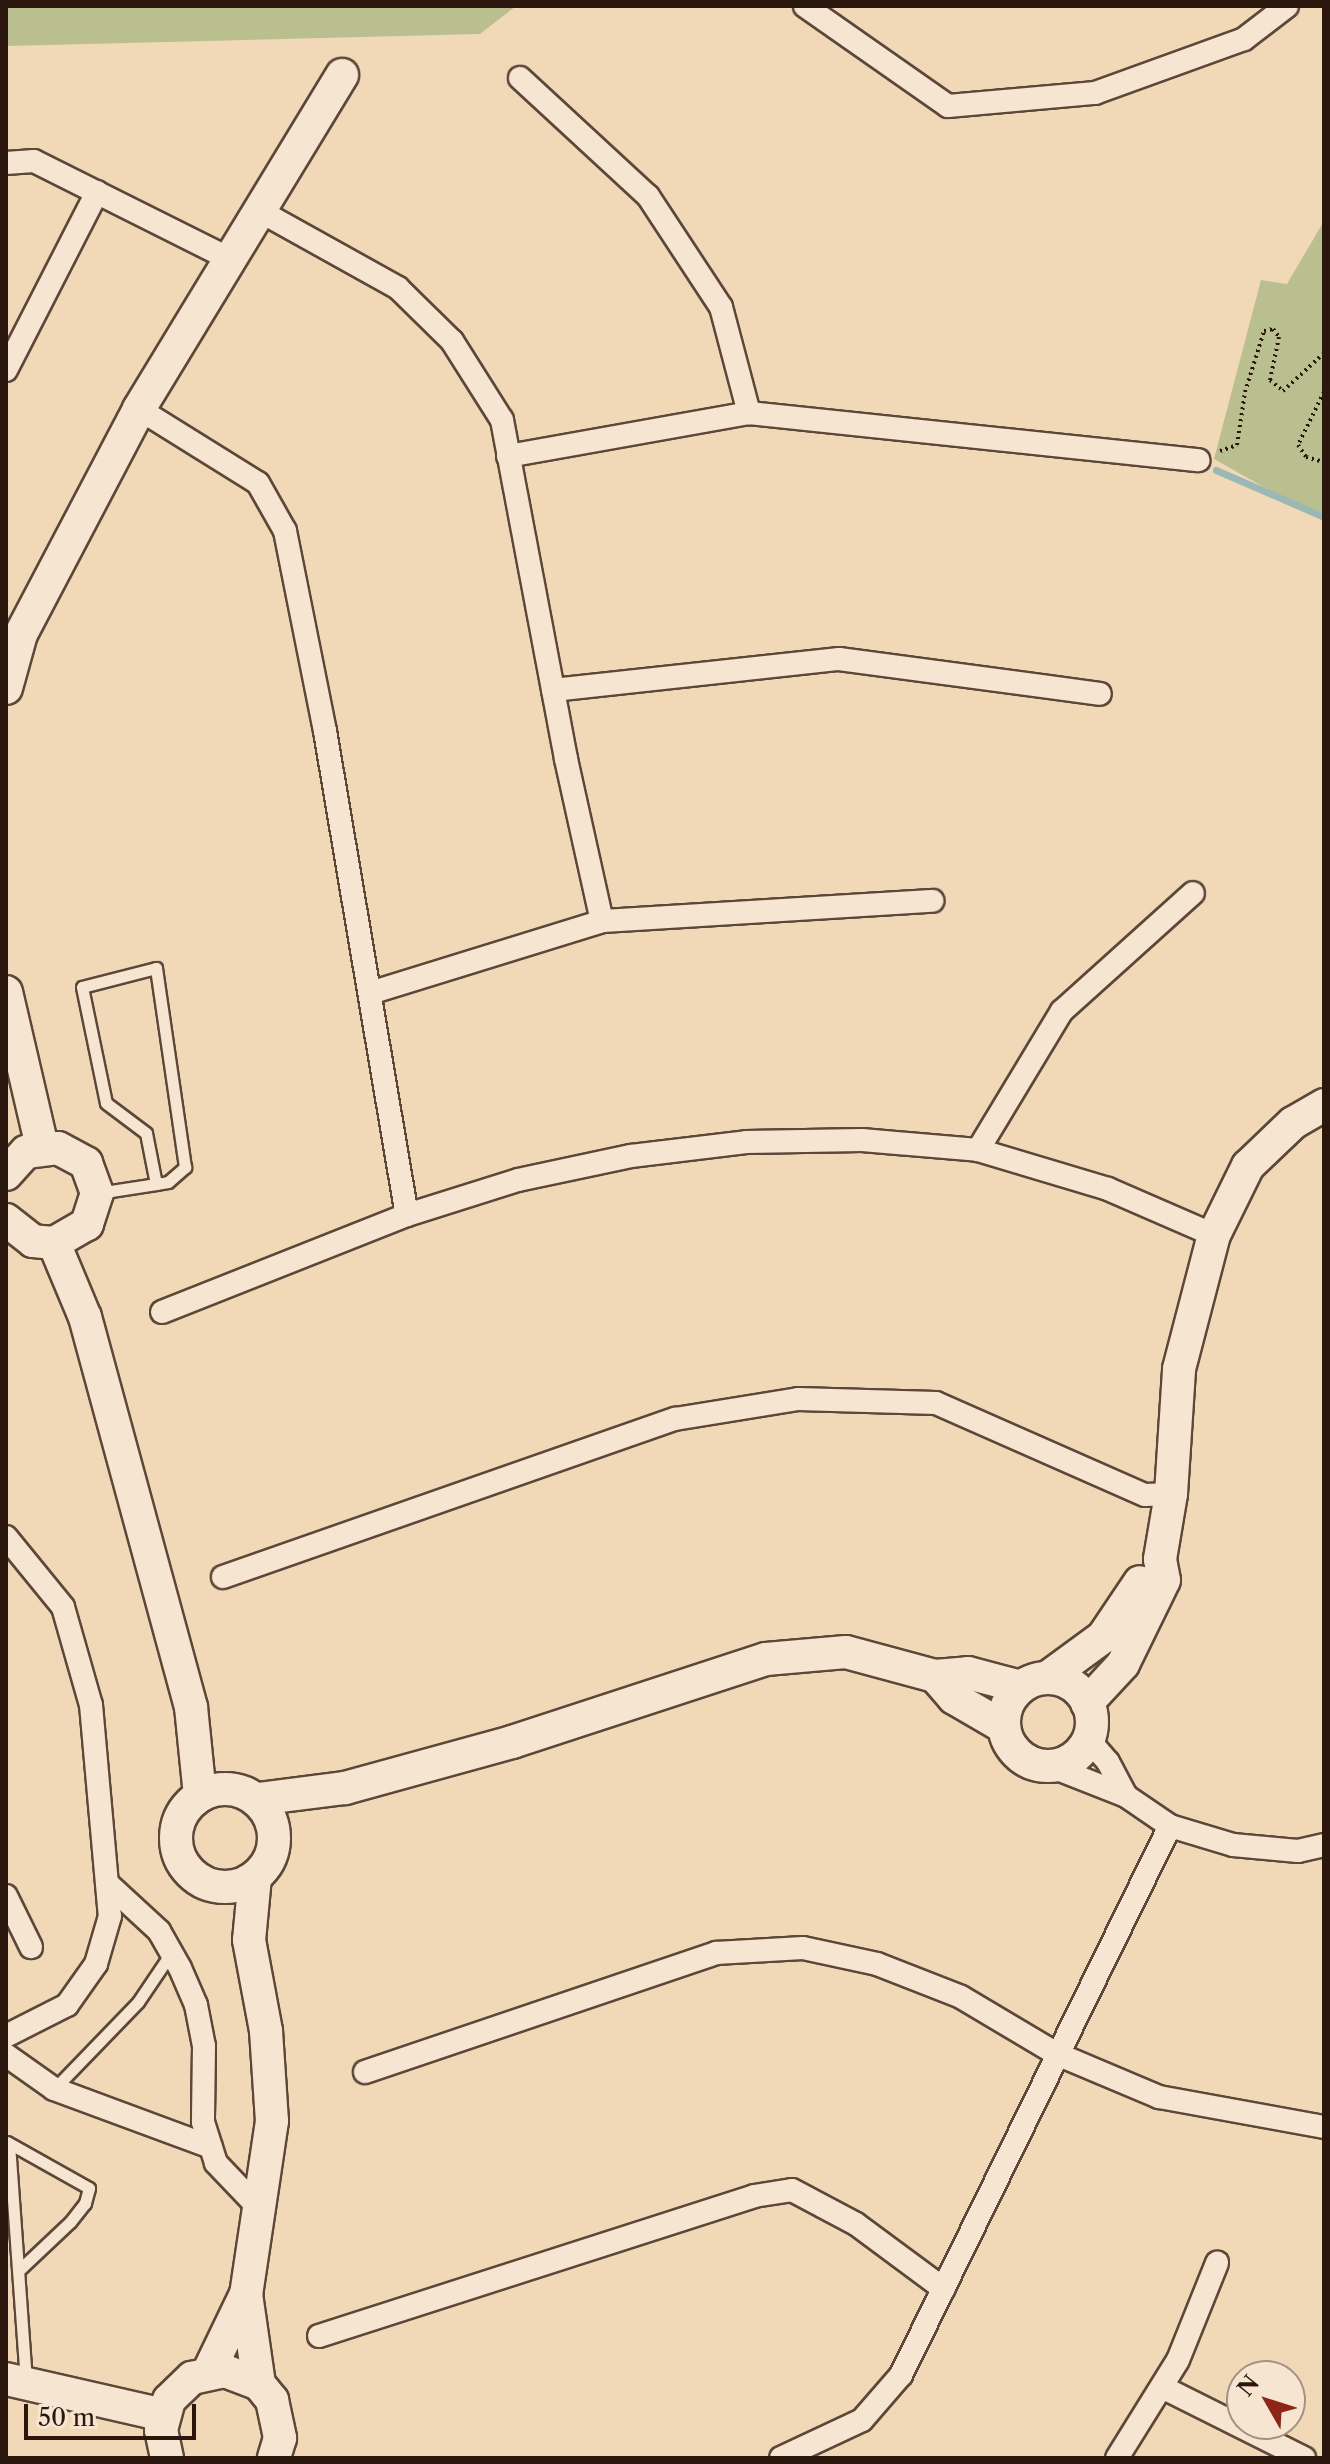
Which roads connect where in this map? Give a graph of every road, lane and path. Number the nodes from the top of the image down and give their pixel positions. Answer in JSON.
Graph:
{"nodes":[{"id":1,"x":805,"y":6,"type":"edge"},
{"id":2,"x":1287,"y":6,"type":"edge"},
{"id":3,"x":342,"y":75,"type":"dead end"},
{"id":4,"x":520,"y":78,"type":"dead end"},
{"id":5,"x":6,"y":163,"type":"edge"},
{"id":6,"x":97,"y":192,"type":"junction"},
{"id":7,"x":258,"y":210,"type":"junction"},
{"id":8,"x":228,"y":258,"type":"junction"},
{"id":9,"x":1324,"y":346,"type":"edge"},
{"id":10,"x":1324,"y":352,"type":"edge"},
{"id":11,"x":6,"y":370,"type":"edge"},
{"id":12,"x":1324,"y":392,"type":"edge"},
{"id":13,"x":139,"y":409,"type":"junction"},
{"id":14,"x":749,"y":413,"type":"junction"},
{"id":15,"x":508,"y":456,"type":"junction"},
{"id":16,"x":1199,"y":460,"type":"joint"},
{"id":17,"x":1324,"y":462,"type":"edge"},
{"id":18,"x":6,"y":688,"type":"edge"},
{"id":19,"x":553,"y":690,"type":"junction"},
{"id":20,"x":1100,"y":694,"type":"dead end"},
{"id":21,"x":1193,"y":893,"type":"dead end"},
{"id":22,"x":932,"y":901,"type":"dead end"},
{"id":23,"x":602,"y":921,"type":"junction"},
{"id":24,"x":6,"y":992,"type":"edge"},
{"id":25,"x":370,"y":993,"type":"junction"},
{"id":26,"x":1324,"y":1105,"type":"edge"},
{"id":27,"x":42,"y":1147,"type":"junction"},
{"id":28,"x":978,"y":1150,"type":"junction"},
{"id":29,"x":6,"y":1174,"type":"edge"},
{"id":30,"x":156,"y":1184,"type":"junction"},
{"id":31,"x":97,"y":1193,"type":"junction"},
{"id":32,"x":407,"y":1215,"type":"junction"},
{"id":33,"x":6,"y":1220,"type":"edge"},
{"id":34,"x":87,"y":1224,"type":"junction"},
{"id":35,"x":1214,"y":1235,"type":"junction"},
{"id":36,"x":54,"y":1243,"type":"junction"},
{"id":37,"x":162,"y":1312,"type":"dead end"},
{"id":38,"x":85,"y":1317,"type":"junction"},
{"id":39,"x":1171,"y":1494,"type":"junction"},
{"id":40,"x":6,"y":1537,"type":"edge"},
{"id":41,"x":1160,"y":1559,"type":"junction"},
{"id":42,"x":223,"y":1577,"type":"dead end"},
{"id":43,"x":935,"y":1676,"type":"junction"},
{"id":44,"x":1034,"y":1682,"type":"junction"},
{"id":45,"x":1087,"y":1703,"type":"junction"},
{"id":46,"x":191,"y":1707,"type":"junction"},
{"id":47,"x":1004,"y":1727,"type":"junction"},
{"id":48,"x":1088,"y":1739,"type":"junction"},
{"id":49,"x":1050,"y":1766,"type":"junction"},
{"id":50,"x":345,"y":1788,"type":"junction"},
{"id":51,"x":245,"y":1794,"type":"junction"},
{"id":52,"x":200,"y":1796,"type":"junction"},
{"id":53,"x":1126,"y":1796,"type":"junction"},
{"id":54,"x":1170,"y":1826,"type":"junction"},
{"id":55,"x":272,"y":1840,"type":"junction"},
{"id":56,"x":1324,"y":1845,"type":"edge"},
{"id":57,"x":255,"y":1877,"type":"junction"},
{"id":58,"x":107,"y":1883,"type":"junction"},
{"id":59,"x":209,"y":1885,"type":"junction"},
{"id":60,"x":6,"y":1896,"type":"edge"},
{"id":61,"x":249,"y":1940,"type":"junction"},
{"id":62,"x":31,"y":1947,"type":"dead end"},
{"id":63,"x":171,"y":1953,"type":"junction"},
{"id":64,"x":6,"y":2036,"type":"edge"},
{"id":65,"x":1057,"y":2054,"type":"junction"},
{"id":66,"x":6,"y":2055,"type":"edge"},
{"id":67,"x":365,"y":2072,"type":"dead end"},
{"id":68,"x":54,"y":2089,"type":"junction"},
{"id":69,"x":1324,"y":2127,"type":"edge"},
{"id":70,"x":8,"y":2143,"type":"edge"},
{"id":71,"x":211,"y":2147,"type":"junction"},
{"id":72,"x":259,"y":2208,"type":"junction"},
{"id":73,"x":1217,"y":2263,"type":"dead end"},
{"id":74,"x":18,"y":2271,"type":"junction"},
{"id":75,"x":944,"y":2289,"type":"junction"},
{"id":76,"x":246,"y":2294,"type":"junction"},
{"id":77,"x":6,"y":2304,"type":"edge"},
{"id":78,"x":21,"y":2308,"type":"junction"},
{"id":79,"x":319,"y":2336,"type":"dead end"},
{"id":80,"x":208,"y":2373,"type":"junction"},
{"id":81,"x":16,"y":2381,"type":"edge"},
{"id":82,"x":259,"y":2384,"type":"junction"},
{"id":83,"x":1162,"y":2387,"type":"junction"},
{"id":84,"x":163,"y":2415,"type":"junction"},
{"id":85,"x":167,"y":2458,"type":"edge"},
{"id":86,"x":274,"y":2458,"type":"edge"},
{"id":87,"x":781,"y":2458,"type":"edge"},
{"id":88,"x":1117,"y":2458,"type":"edge"},
{"id":89,"x":1304,"y":2458,"type":"edge"}],
"edges":[{"from":1,"to":2,"type":"street"},
{"from":3,"to":7,"type":"street"},
{"from":4,"to":14,"type":"street"},
{"from":5,"to":6,"type":"street"},
{"from":6,"to":8,"type":"street"},
{"from":6,"to":11,"type":"street"},
{"from":7,"to":8,"type":"street"},
{"from":7,"to":15,"type":"street"},
{"from":8,"to":13,"type":"street"},
{"from":9,"to":10,"type":"path"},
{"from":10,"to":16,"type":"path"},
{"from":12,"to":17,"type":"path"},
{"from":13,"to":18,"type":"street"},
{"from":13,"to":25,"type":"street"},
{"from":14,"to":15,"type":"street"},
{"from":14,"to":16,"type":"street"},
{"from":15,"to":19,"type":"street"},
{"from":19,"to":20,"type":"street"},
{"from":19,"to":23,"type":"street"},
{"from":21,"to":28,"type":"street"},
{"from":22,"to":23,"type":"street"},
{"from":23,"to":25,"type":"street"},
{"from":24,"to":27,"type":"street"},
{"from":25,"to":32,"type":"street"},
{"from":26,"to":35,"type":"street"},
{"from":27,"to":29,"type":"street"},
{"from":27,"to":31,"type":"street"},
{"from":28,"to":32,"type":"street"},
{"from":28,"to":35,"type":"street"},
{"from":30,"to":30,"type":"lane"},
{"from":30,"to":31,"type":"lane"},
{"from":31,"to":34,"type":"street"},
{"from":32,"to":37,"type":"street"},
{"from":33,"to":36,"type":"street"},
{"from":34,"to":36,"type":"street"},
{"from":34,"to":38,"type":"street"},
{"from":35,"to":39,"type":"street"},
{"from":36,"to":38,"type":"street"},
{"from":38,"to":46,"type":"street"},
{"from":39,"to":41,"type":"street"},
{"from":39,"to":42,"type":"street"},
{"from":40,"to":58,"type":"street"},
{"from":41,"to":44,"type":"street"},
{"from":41,"to":45,"type":"street"},
{"from":43,"to":44,"type":"street"},
{"from":43,"to":47,"type":"street"},
{"from":43,"to":50,"type":"street"},
{"from":44,"to":45,"type":"street"},
{"from":44,"to":47,"type":"street"},
{"from":45,"to":48,"type":"street"},
{"from":46,"to":51,"type":"street"},
{"from":46,"to":52,"type":"street"},
{"from":47,"to":49,"type":"street"},
{"from":48,"to":49,"type":"street"},
{"from":48,"to":53,"type":"street"},
{"from":49,"to":53,"type":"street"},
{"from":50,"to":51,"type":"street"},
{"from":50,"to":55,"type":"street"},
{"from":51,"to":52,"type":"street"},
{"from":51,"to":55,"type":"street"},
{"from":52,"to":59,"type":"street"},
{"from":53,"to":54,"type":"street"},
{"from":54,"to":56,"type":"street"},
{"from":54,"to":65,"type":"street"},
{"from":55,"to":57,"type":"street"},
{"from":57,"to":59,"type":"street"},
{"from":57,"to":61,"type":"street"},
{"from":58,"to":63,"type":"street"},
{"from":58,"to":64,"type":"street"},
{"from":59,"to":61,"type":"street"},
{"from":60,"to":62,"type":"street"},
{"from":61,"to":72,"type":"street"},
{"from":63,"to":68,"type":"lane"},
{"from":63,"to":71,"type":"street"},
{"from":65,"to":67,"type":"street"},
{"from":65,"to":69,"type":"street"},
{"from":65,"to":75,"type":"street"},
{"from":66,"to":68,"type":"street"},
{"from":68,"to":71,"type":"street"},
{"from":70,"to":74,"type":"lane"},
{"from":70,"to":74,"type":"lane"},
{"from":71,"to":72,"type":"street"},
{"from":72,"to":76,"type":"street"},
{"from":73,"to":83,"type":"street"},
{"from":74,"to":78,"type":"lane"},
{"from":75,"to":79,"type":"street"},
{"from":75,"to":87,"type":"street"},
{"from":76,"to":80,"type":"street"},
{"from":76,"to":82,"type":"street"},
{"from":77,"to":78,"type":"lane"},
{"from":78,"to":81,"type":"lane"},
{"from":80,"to":82,"type":"street"},
{"from":80,"to":84,"type":"street"},
{"from":81,"to":84,"type":"street"},
{"from":82,"to":86,"type":"street"},
{"from":83,"to":88,"type":"street"},
{"from":83,"to":89,"type":"street"},
{"from":84,"to":85,"type":"street"}]}
